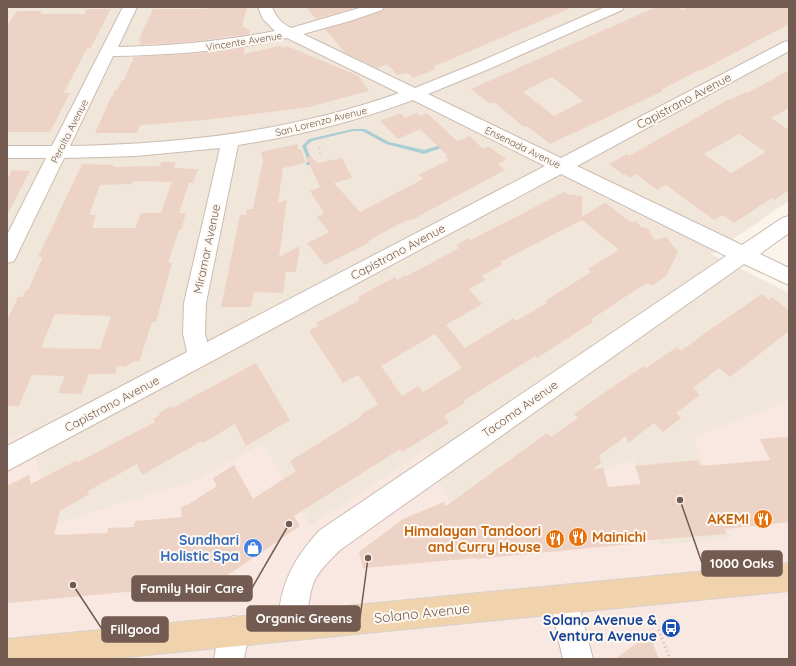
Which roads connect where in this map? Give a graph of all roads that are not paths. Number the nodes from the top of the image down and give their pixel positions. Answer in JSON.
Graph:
{"nodes":[{"id":1,"x":130,"y":7,"type":"edge"},
{"id":2,"x":265,"y":7,"type":"edge"},
{"id":3,"x":377,"y":7,"type":"edge"},
{"id":4,"x":617,"y":7,"type":"edge"},
{"id":5,"x":290,"y":33,"type":"junction"},
{"id":6,"x":789,"y":45,"type":"edge"},
{"id":7,"x":108,"y":52,"type":"junction"},
{"id":8,"x":414,"y":93,"type":"junction"},
{"id":9,"x":230,"y":142,"type":"junction"},
{"id":10,"x":7,"y":152,"type":"edge"},
{"id":11,"x":58,"y":152,"type":"junction"},
{"id":12,"x":562,"y":166,"type":"junction"},
{"id":13,"x":789,"y":224,"type":"edge"},
{"id":14,"x":7,"y":255,"type":"edge"},
{"id":15,"x":744,"y":255,"type":"junction"},
{"id":16,"x":789,"y":277,"type":"edge"},
{"id":17,"x":199,"y":358,"type":"junction"},
{"id":18,"x":7,"y":459,"type":"edge"},
{"id":19,"x":789,"y":577,"type":"edge"},
{"id":20,"x":563,"y":599,"type":"junction"},
{"id":21,"x":292,"y":625,"type":"junction"},
{"id":22,"x":234,"y":631,"type":"junction"},
{"id":23,"x":7,"y":654,"type":"edge"},
{"id":24,"x":229,"y":659,"type":"edge"},
{"id":25,"x":578,"y":659,"type":"edge"}],
"edges":[{"from":1,"to":7,"type":"street","name":"Peralta Avenue"},
{"from":2,"to":5,"type":"street","name":"Ensenada Avenue"},
{"from":3,"to":5,"type":"street","name":"Vincente Avenue"},
{"from":4,"to":8,"type":"street","name":"San Lorenzo Avenue"},
{"from":5,"to":7,"type":"street","name":"Vincente Avenue"},
{"from":5,"to":8,"type":"street","name":"Ensenada Avenue"},
{"from":6,"to":12,"type":"street","name":"Capistrano Avenue"},
{"from":7,"to":11,"type":"street","name":"Peralta Avenue"},
{"from":8,"to":9,"type":"street","name":"San Lorenzo Avenue"},
{"from":8,"to":12,"type":"street","name":"Ensenada Avenue"},
{"from":9,"to":11,"type":"street","name":"San Lorenzo Avenue"},
{"from":9,"to":17,"type":"street","name":"Miramar Avenue"},
{"from":10,"to":11,"type":"street","name":"San Lorenzo Avenue"},
{"from":11,"to":14,"type":"street","name":"Peralta Avenue"},
{"from":12,"to":15,"type":"street","name":"Ensenada Avenue"},
{"from":12,"to":17,"type":"street","name":"Capistrano Avenue"},
{"from":13,"to":15,"type":"street","name":"Tacoma Avenue"},
{"from":15,"to":16,"type":"street","name":"Ensenada Avenue"},
{"from":15,"to":21,"type":"street","name":"Tacoma Avenue"},
{"from":17,"to":18,"type":"street","name":"Capistrano Avenue"},
{"from":19,"to":20,"type":"main road","name":"Solano Avenue"},
{"from":20,"to":21,"type":"main road","name":"Solano Avenue"},
{"from":20,"to":25,"type":"street"},
{"from":21,"to":22,"type":"main road","name":"Solano Avenue"},
{"from":22,"to":23,"type":"main road","name":"Solano Avenue"},
{"from":22,"to":24,"type":"street"}]}
